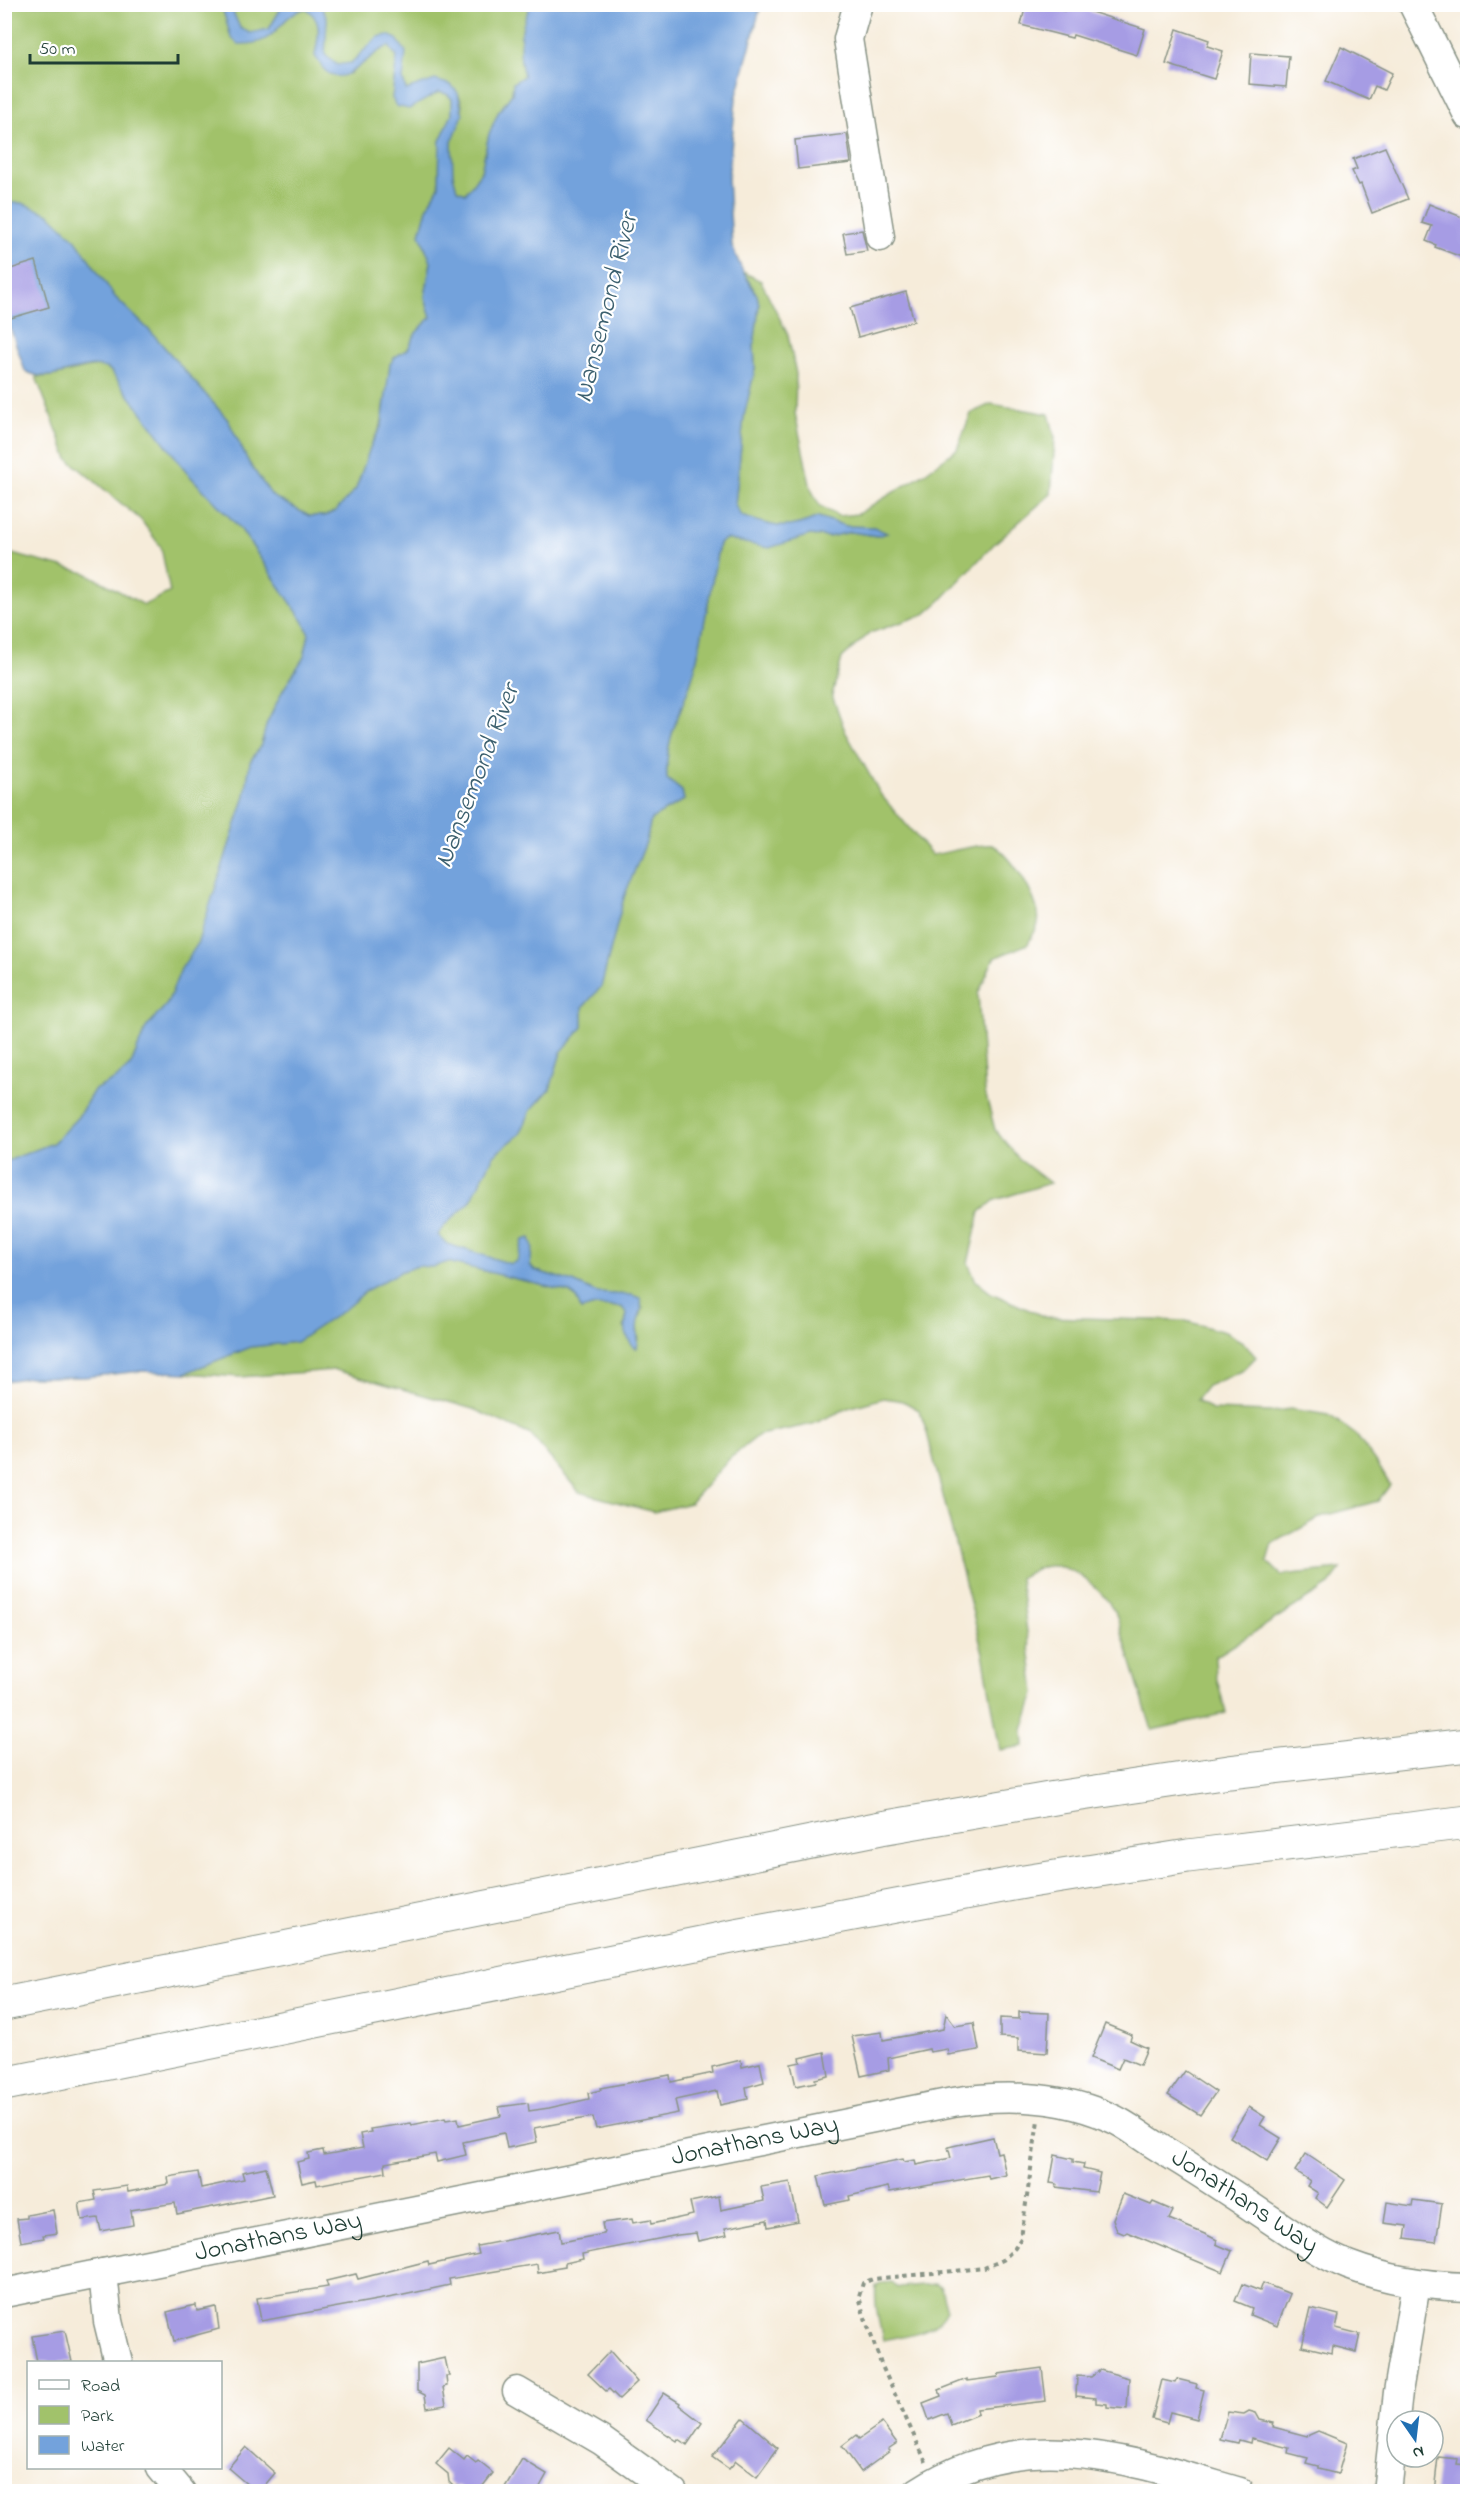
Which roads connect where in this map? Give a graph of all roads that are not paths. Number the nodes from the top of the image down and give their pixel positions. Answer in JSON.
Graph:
{"nodes":[{"id":1,"x":858,"y":4,"type":"edge"},
{"id":2,"x":1413,"y":4,"type":"edge"},
{"id":3,"x":1467,"y":115,"type":"edge"},
{"id":4,"x":879,"y":237,"type":"dead end"},
{"id":5,"x":1467,"y":1745,"type":"edge"},
{"id":6,"x":1467,"y":1822,"type":"edge"},
{"id":7,"x":4,"y":2004,"type":"edge"},
{"id":8,"x":4,"y":2084,"type":"edge"},
{"id":9,"x":103,"y":2273,"type":"junction"},
{"id":10,"x":1416,"y":2284,"type":"junction"},
{"id":11,"x":1467,"y":2287,"type":"edge"},
{"id":12,"x":4,"y":2293,"type":"edge"},
{"id":13,"x":118,"y":2361,"type":"edge"},
{"id":14,"x":517,"y":2391,"type":"dead end"},
{"id":15,"x":162,"y":2469,"type":"edge"},
{"id":16,"x":926,"y":2487,"type":"edge"},
{"id":17,"x":182,"y":2492,"type":"edge"},
{"id":18,"x":673,"y":2492,"type":"edge"},
{"id":19,"x":1240,"y":2492,"type":"edge"},
{"id":20,"x":1387,"y":2492,"type":"edge"}],
"edges":[{"from":1,"to":4,"type":"street"},
{"from":2,"to":3,"type":"street"},
{"from":5,"to":7,"type":"highway"},
{"from":6,"to":8,"type":"highway"},
{"from":9,"to":10,"type":"street","name":"Jonathans Way"},
{"from":9,"to":12,"type":"street","name":"Jonathans Way"},
{"from":9,"to":13,"type":"street"},
{"from":10,"to":11,"type":"street","name":"Jonathans Way"},
{"from":10,"to":20,"type":"street"},
{"from":14,"to":18,"type":"street"},
{"from":15,"to":17,"type":"street"},
{"from":16,"to":19,"type":"street"}]}
